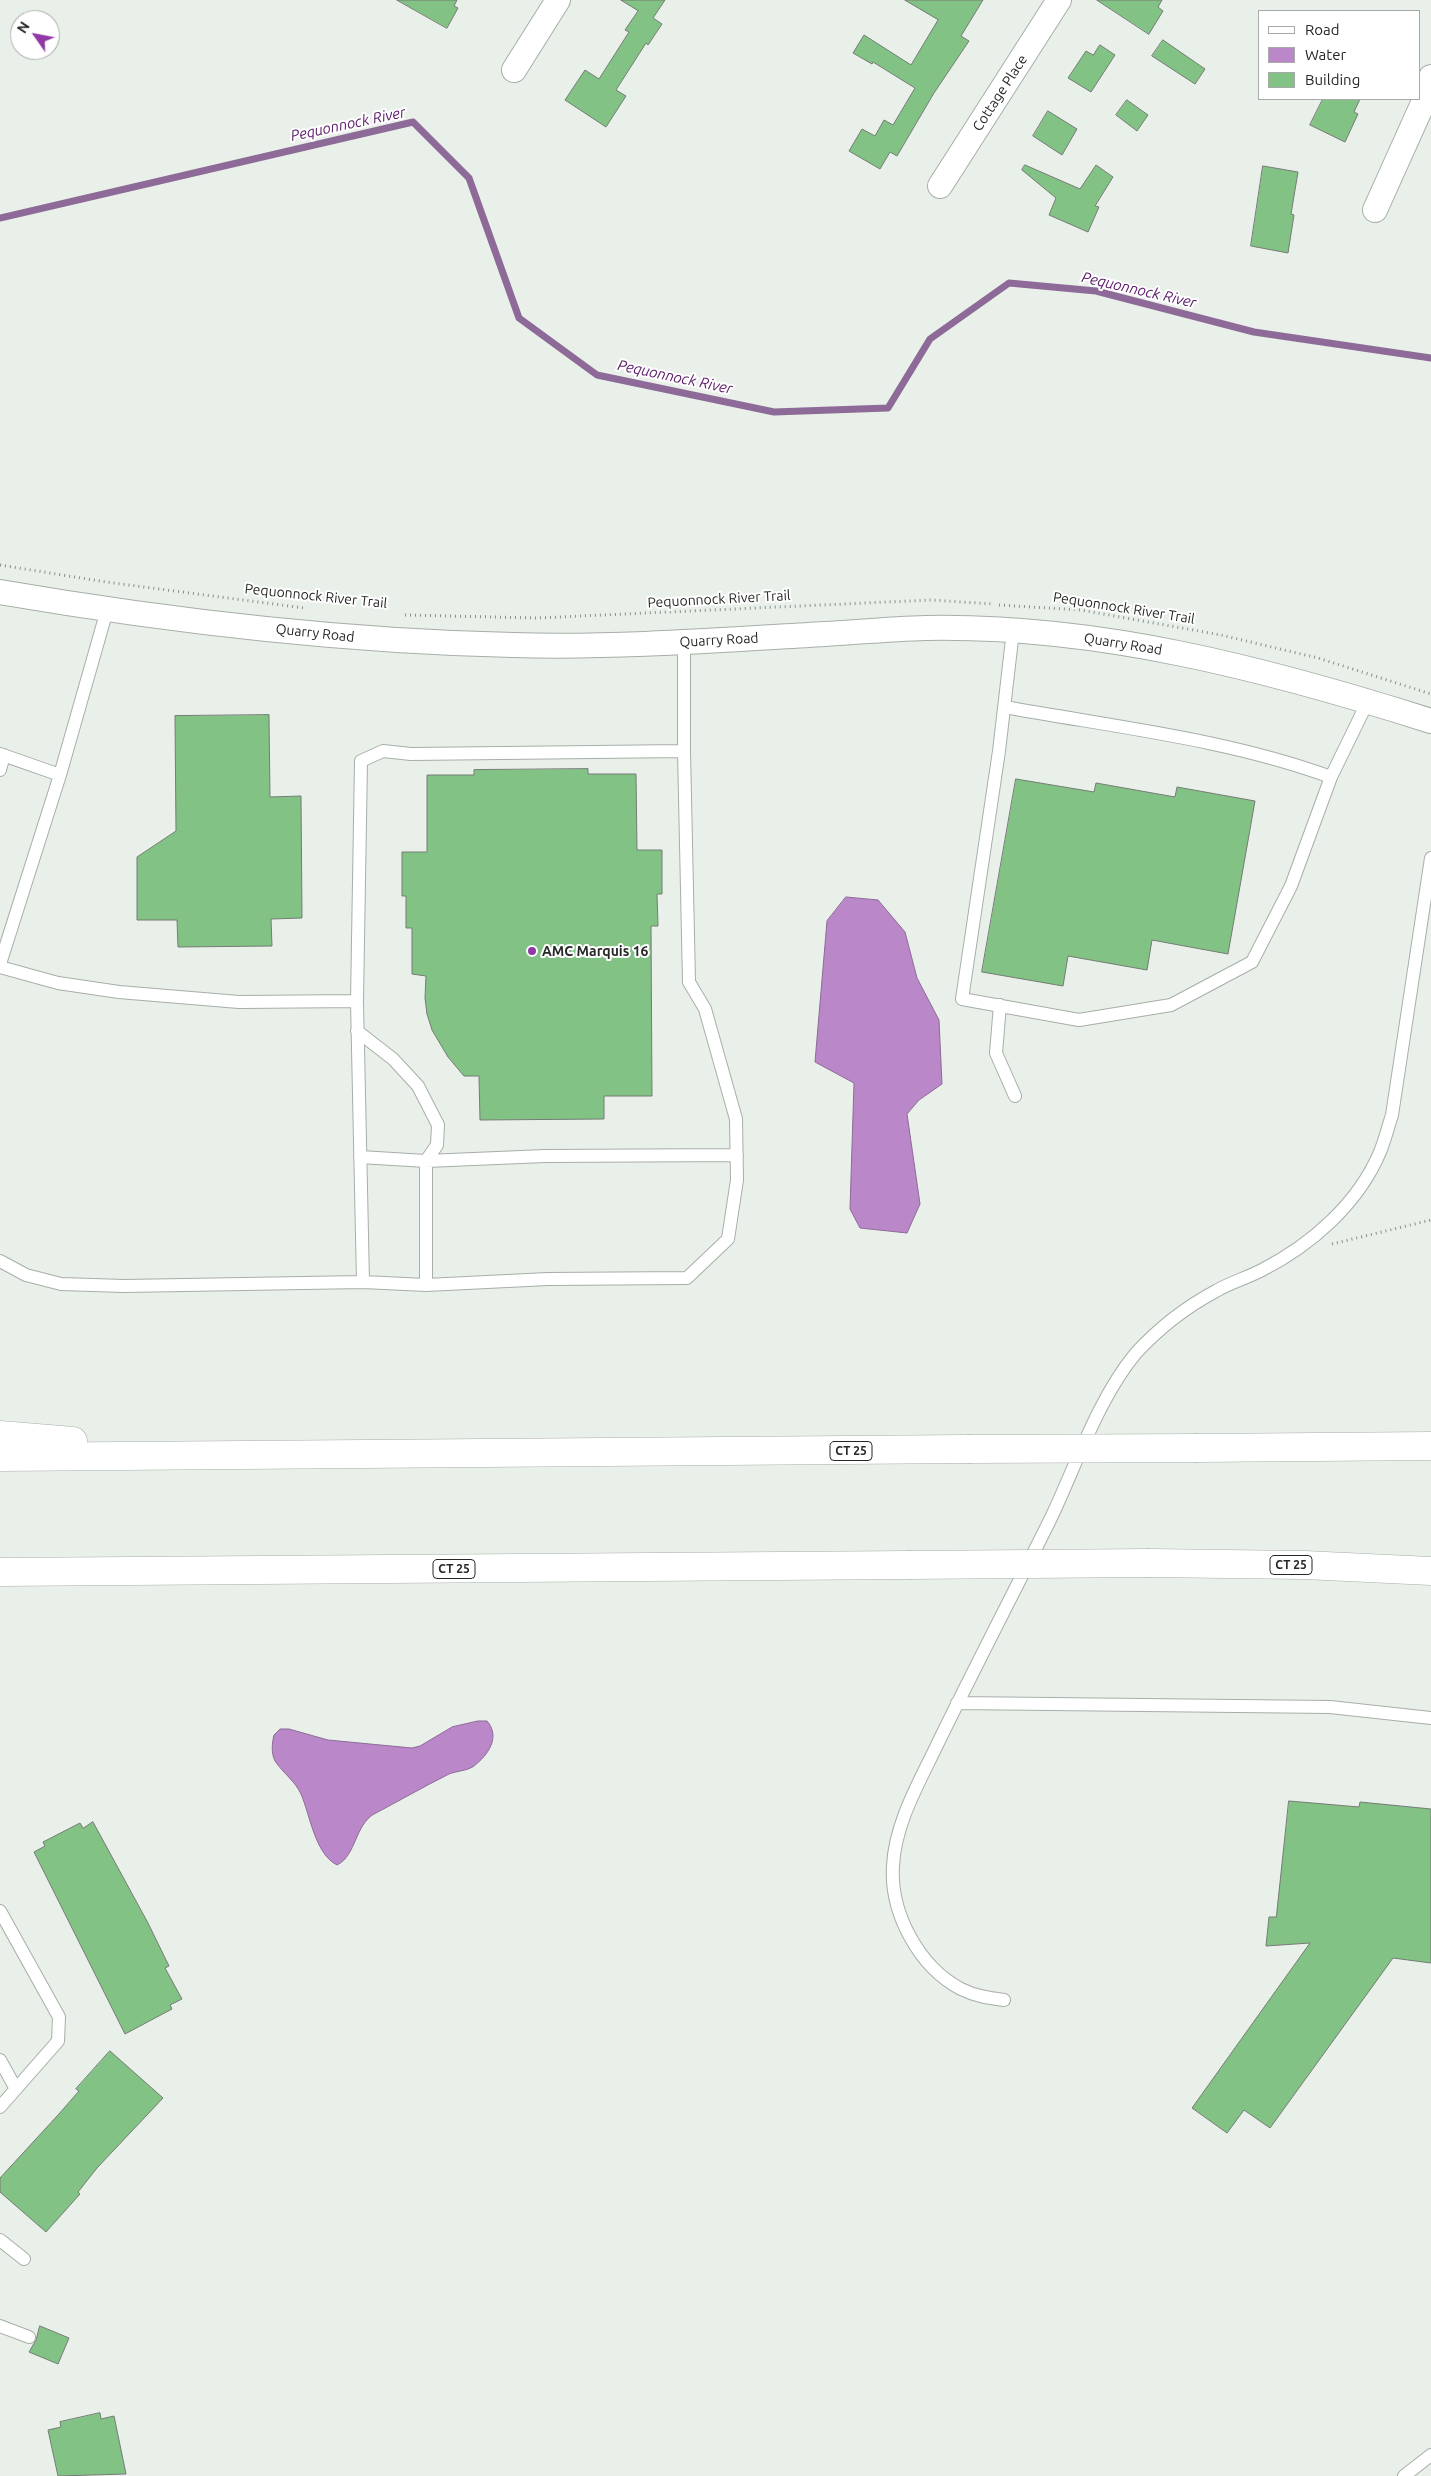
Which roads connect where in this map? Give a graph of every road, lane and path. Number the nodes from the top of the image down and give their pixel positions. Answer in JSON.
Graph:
{"nodes":[{"id":1,"x":558,"y":0,"type":"edge"},
{"id":2,"x":1059,"y":0,"type":"edge"},
{"id":3,"x":514,"y":70,"type":"dead end"},
{"id":4,"x":1431,"y":77,"type":"edge"},
{"id":5,"x":940,"y":186,"type":"dead end"},
{"id":6,"x":1375,"y":210,"type":"dead end"},
{"id":7,"x":0,"y":565,"type":"edge"},
{"id":8,"x":0,"y":592,"type":"edge"},
{"id":9,"x":307,"y":608,"type":"dead end"},
{"id":10,"x":107,"y":610,"type":"junction"},
{"id":11,"x":403,"y":615,"type":"dead end"},
{"id":12,"x":1014,"y":632,"type":"junction"},
{"id":13,"x":684,"y":642,"type":"junction"},
{"id":14,"x":1431,"y":694,"type":"edge"},
{"id":15,"x":1368,"y":701,"type":"junction"},
{"id":16,"x":1005,"y":708,"type":"junction"},
{"id":17,"x":1431,"y":721,"type":"edge"},
{"id":18,"x":684,"y":751,"type":"junction"},
{"id":19,"x":2,"y":754,"type":"edge"},
{"id":20,"x":0,"y":770,"type":"edge"},
{"id":21,"x":60,"y":775,"type":"junction"},
{"id":22,"x":1331,"y":777,"type":"junction"},
{"id":23,"x":1431,"y":858,"type":"edge"},
{"id":24,"x":0,"y":966,"type":"edge"},
{"id":25,"x":357,"y":1001,"type":"junction"},
{"id":26,"x":1000,"y":1006,"type":"junction"},
{"id":27,"x":358,"y":1031,"type":"junction"},
{"id":28,"x":1016,"y":1096,"type":"dead end"},
{"id":29,"x":737,"y":1155,"type":"junction"},
{"id":30,"x":360,"y":1157,"type":"junction"},
{"id":31,"x":426,"y":1161,"type":"junction"},
{"id":32,"x":1431,"y":1220,"type":"edge"},
{"id":33,"x":1328,"y":1245,"type":"dead end"},
{"id":34,"x":0,"y":1262,"type":"edge"},
{"id":35,"x":363,"y":1282,"type":"junction"},
{"id":36,"x":426,"y":1285,"type":"junction"},
{"id":37,"x":0,"y":1435,"type":"edge"},
{"id":38,"x":1431,"y":1446,"type":"edge"},
{"id":39,"x":257,"y":1455,"type":"junction"},
{"id":40,"x":0,"y":1457,"type":"edge"},
{"id":41,"x":1431,"y":1571,"type":"edge"},
{"id":42,"x":0,"y":1572,"type":"edge"},
{"id":43,"x":957,"y":1703,"type":"junction"},
{"id":44,"x":1431,"y":1718,"type":"edge"},
{"id":45,"x":0,"y":1911,"type":"edge"},
{"id":46,"x":1004,"y":2000,"type":"dead end"},
{"id":47,"x":0,"y":2060,"type":"edge"},
{"id":48,"x":16,"y":2089,"type":"junction"},
{"id":49,"x":0,"y":2107,"type":"edge"},
{"id":50,"x":0,"y":2240,"type":"edge"},
{"id":51,"x":24,"y":2259,"type":"dead end"},
{"id":52,"x":0,"y":2326,"type":"edge"},
{"id":53,"x":29,"y":2337,"type":"dead end"},
{"id":54,"x":1431,"y":2455,"type":"edge"},
{"id":55,"x":1404,"y":2476,"type":"edge"}],
"edges":[{"from":1,"to":3,"type":"street"},
{"from":2,"to":5,"type":"street","name":"Cottage Place"},
{"from":4,"to":6,"type":"street"},
{"from":7,"to":9,"type":"path","name":"Pequonnock River Trail"},
{"from":8,"to":10,"type":"street","name":"Quarry Road"},
{"from":10,"to":13,"type":"street","name":"Quarry Road"},
{"from":10,"to":21,"type":"lane"},
{"from":11,"to":14,"type":"path","name":"Pequonnock River Trail"},
{"from":12,"to":13,"type":"street","name":"Quarry Road"},
{"from":12,"to":15,"type":"street","name":"Quarry Road"},
{"from":12,"to":16,"type":"lane"},
{"from":13,"to":18,"type":"lane"},
{"from":15,"to":17,"type":"street","name":"Quarry Road"},
{"from":15,"to":22,"type":"lane"},
{"from":16,"to":22,"type":"lane"},
{"from":16,"to":26,"type":"lane"},
{"from":18,"to":25,"type":"lane"},
{"from":18,"to":29,"type":"lane"},
{"from":19,"to":20,"type":"lane"},
{"from":19,"to":21,"type":"lane"},
{"from":21,"to":24,"type":"lane"},
{"from":22,"to":26,"type":"lane"},
{"from":23,"to":43,"type":"lane"},
{"from":24,"to":25,"type":"lane"},
{"from":25,"to":27,"type":"lane"},
{"from":26,"to":28,"type":"lane"},
{"from":27,"to":30,"type":"lane"},
{"from":27,"to":31,"type":"lane"},
{"from":29,"to":31,"type":"lane"},
{"from":29,"to":36,"type":"lane"},
{"from":30,"to":31,"type":"lane"},
{"from":30,"to":35,"type":"lane"},
{"from":31,"to":36,"type":"lane"},
{"from":32,"to":33,"type":"path"},
{"from":34,"to":35,"type":"lane"},
{"from":35,"to":36,"type":"lane"},
{"from":37,"to":39,"type":"highway"},
{"from":38,"to":39,"type":"highway","number":"CT 25","bridge":true},
{"from":39,"to":40,"type":"highway","number":"CT 25"},
{"from":41,"to":42,"type":"highway","number":"CT 25","bridge":true},
{"from":43,"to":44,"type":"lane"},
{"from":43,"to":46,"type":"lane"},
{"from":45,"to":48,"type":"lane"},
{"from":47,"to":48,"type":"lane"},
{"from":48,"to":49,"type":"lane"},
{"from":50,"to":51,"type":"lane"},
{"from":52,"to":53,"type":"lane"},
{"from":54,"to":55,"type":"lane"}]}
